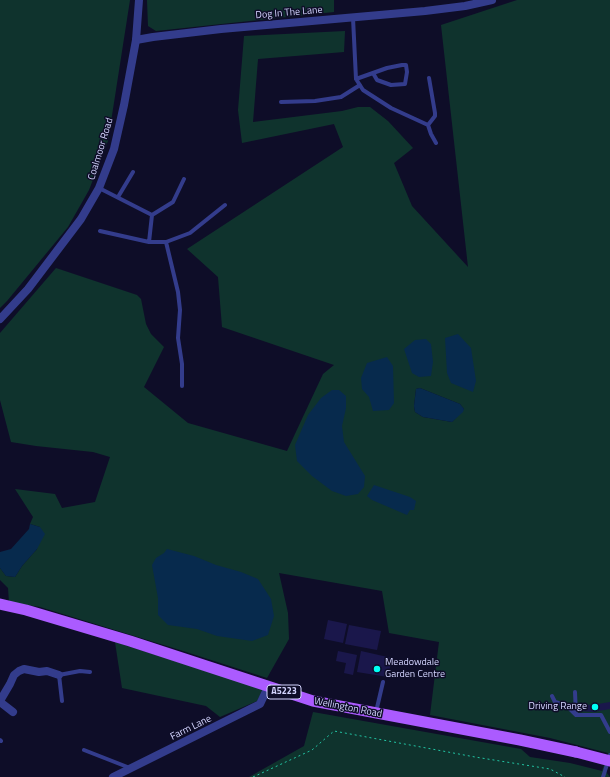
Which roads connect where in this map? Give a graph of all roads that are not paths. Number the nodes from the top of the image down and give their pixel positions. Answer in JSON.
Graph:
{"nodes":[{"id":1,"x":139,"y":0,"type":"edge"},
{"id":2,"x":492,"y":0,"type":"edge"},
{"id":3,"x":353,"y":18,"type":"junction"},
{"id":4,"x":136,"y":40,"type":"junction"},
{"id":5,"x":374,"y":73,"type":"junction"},
{"id":6,"x":429,"y":78,"type":"dead end"},
{"id":7,"x":356,"y":79,"type":"junction"},
{"id":8,"x":360,"y":85,"type":"junction"},
{"id":9,"x":281,"y":102,"type":"dead end"},
{"id":10,"x":428,"y":125,"type":"junction"},
{"id":11,"x":436,"y":143,"type":"dead end"},
{"id":12,"x":133,"y":172,"type":"dead end"},
{"id":13,"x":184,"y":180,"type":"dead end"},
{"id":14,"x":100,"y":188,"type":"junction"},
{"id":15,"x":118,"y":197,"type":"junction"},
{"id":16,"x":224,"y":205,"type":"dead end"},
{"id":17,"x":152,"y":215,"type":"junction"},
{"id":18,"x":100,"y":231,"type":"dead end"},
{"id":19,"x":149,"y":242,"type":"junction"},
{"id":20,"x":166,"y":242,"type":"junction"},
{"id":21,"x":0,"y":319,"type":"edge"},
{"id":22,"x":182,"y":386,"type":"dead end"},
{"id":23,"x":0,"y":604,"type":"edge"},
{"id":24,"x":90,"y":672,"type":"dead end"},
{"id":25,"x":59,"y":675,"type":"junction"},
{"id":26,"x":383,"y":682,"type":"dead end"},
{"id":27,"x":268,"y":687,"type":"junction"},
{"id":28,"x":575,"y":692,"type":"dead end"},
{"id":29,"x":552,"y":696,"type":"dead end"},
{"id":30,"x":62,"y":701,"type":"dead end"},
{"id":31,"x":0,"y":702,"type":"edge"},
{"id":32,"x":13,"y":712,"type":"dead end"},
{"id":33,"x":376,"y":713,"type":"junction"},
{"id":34,"x":576,"y":715,"type":"junction"},
{"id":35,"x":610,"y":732,"type":"edge"},
{"id":36,"x":84,"y":750,"type":"dead end"},
{"id":37,"x":610,"y":755,"type":"edge"},
{"id":38,"x":610,"y":761,"type":"edge"},
{"id":39,"x":130,"y":768,"type":"junction"},
{"id":40,"x":113,"y":777,"type":"edge"},
{"id":41,"x":603,"y":777,"type":"edge"}],
"edges":[{"from":1,"to":4,"type":"street","name":"Coalmoor Road"},
{"from":2,"to":3,"type":"street","name":"Dog In The Lane"},
{"from":3,"to":4,"type":"street","name":"Dog In The Lane"},
{"from":3,"to":7,"type":"lane"},
{"from":4,"to":14,"type":"street","name":"Coalmoor Road"},
{"from":5,"to":5,"type":"lane"},
{"from":5,"to":7,"type":"lane"},
{"from":6,"to":10,"type":"lane"},
{"from":7,"to":8,"type":"lane"},
{"from":8,"to":9,"type":"lane"},
{"from":8,"to":10,"type":"lane"},
{"from":10,"to":11,"type":"lane"},
{"from":12,"to":15,"type":"lane"},
{"from":13,"to":17,"type":"lane"},
{"from":14,"to":15,"type":"lane"},
{"from":14,"to":21,"type":"street","name":"Coalmoor Road"},
{"from":15,"to":17,"type":"lane"},
{"from":16,"to":20,"type":"lane"},
{"from":17,"to":19,"type":"lane"},
{"from":18,"to":19,"type":"lane"},
{"from":19,"to":20,"type":"lane"},
{"from":20,"to":22,"type":"lane"},
{"from":23,"to":27,"type":"main road","name":"Wellington Road","number":"A5223"},
{"from":24,"to":25,"type":"lane"},
{"from":25,"to":30,"type":"lane"},
{"from":25,"to":31,"type":"street"},
{"from":26,"to":33,"type":"lane"},
{"from":27,"to":33,"type":"main road","name":"Wellington Road","number":"A5223"},
{"from":27,"to":39,"type":"street","name":"Farm Lane"},
{"from":28,"to":34,"type":"lane"},
{"from":29,"to":34,"type":"lane"},
{"from":31,"to":32,"type":"street"},
{"from":33,"to":38,"type":"main road","name":"Wellington Road","number":"A5223","bridge":true},
{"from":34,"to":35,"type":"lane"},
{"from":36,"to":39,"type":"lane"},
{"from":37,"to":41,"type":"lane"},
{"from":39,"to":40,"type":"street","name":"Farm Lane"}]}
